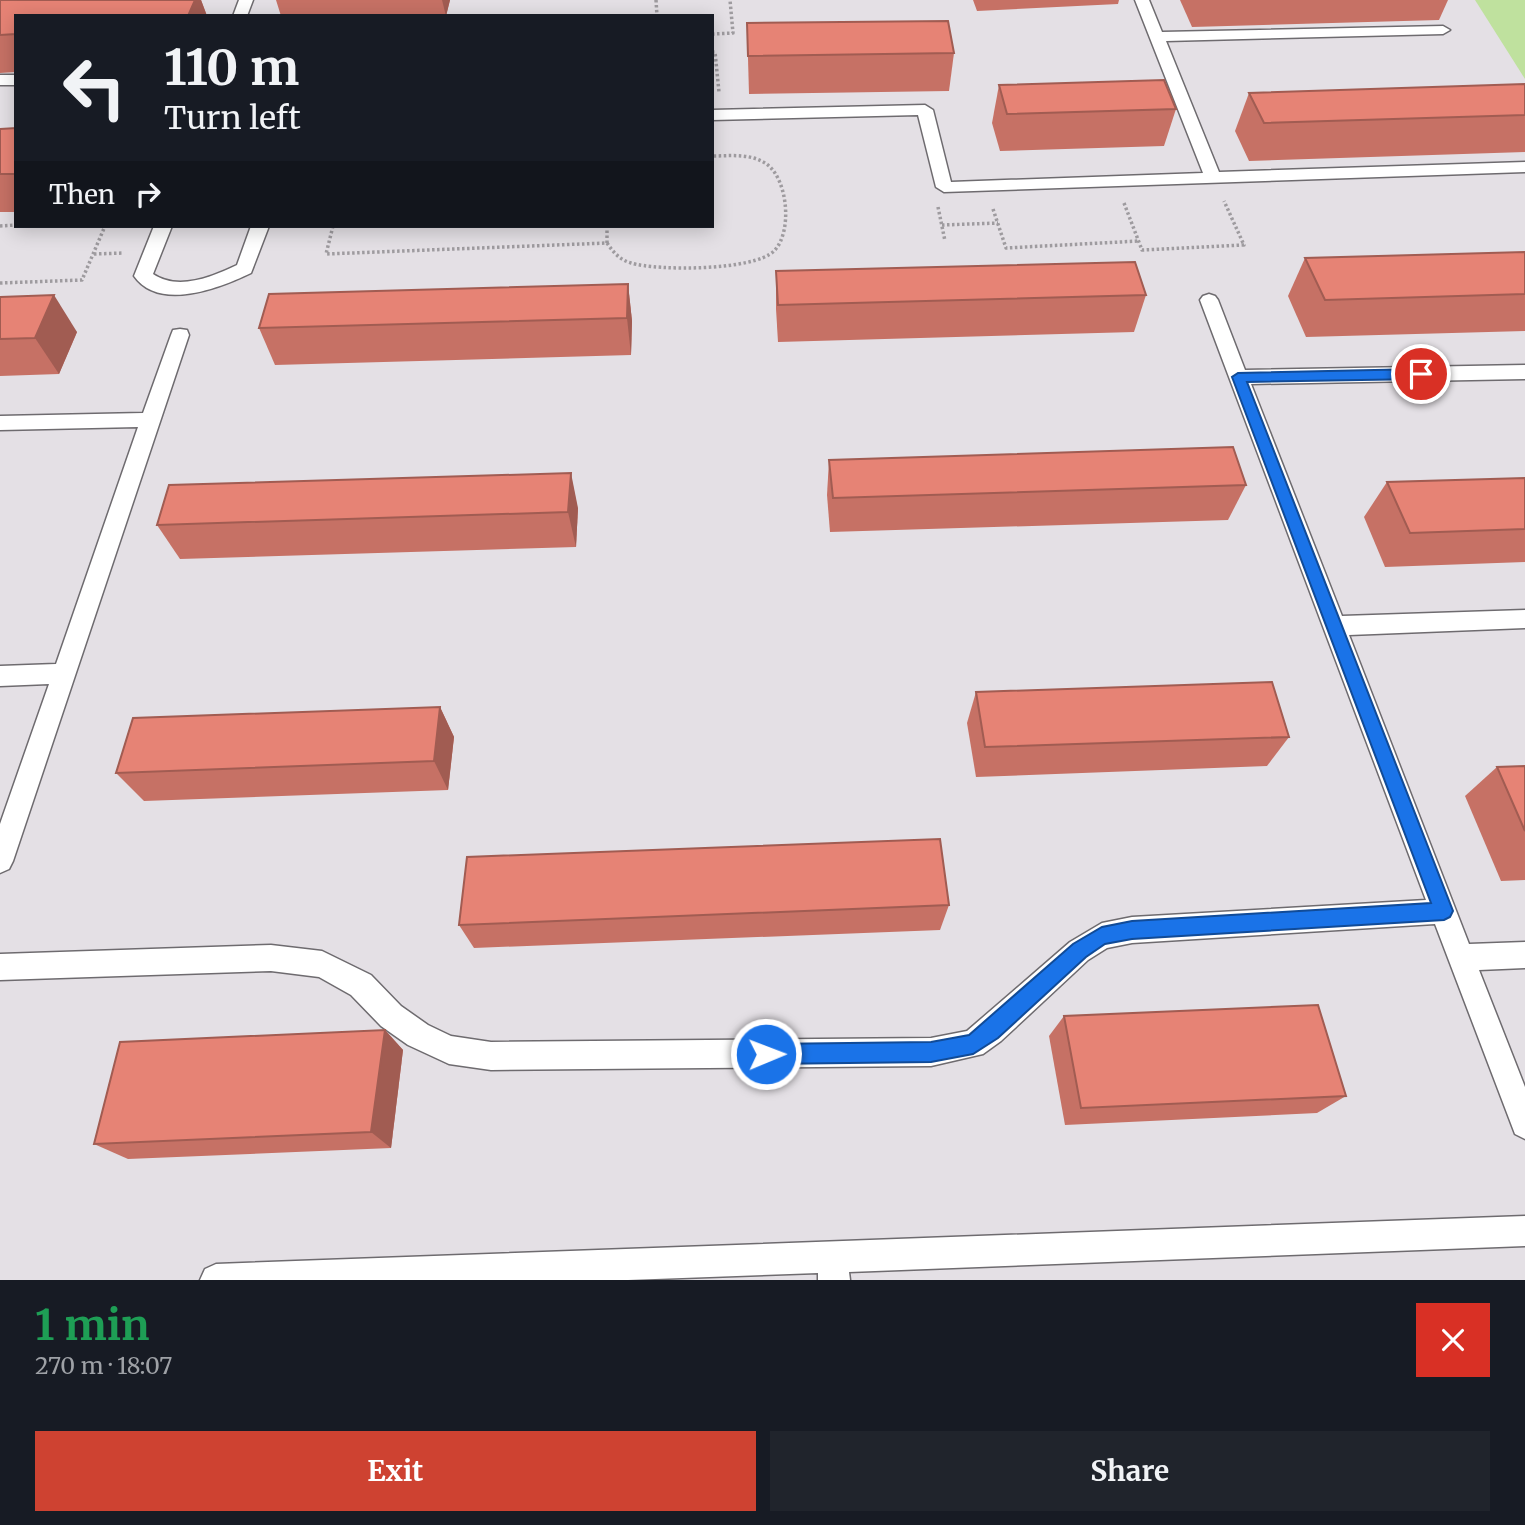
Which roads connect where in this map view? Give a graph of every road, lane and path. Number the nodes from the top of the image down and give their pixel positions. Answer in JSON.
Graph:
{"nodes":[{"id":1,"x":730,"y":0,"type":"edge"},
{"id":2,"x":1142,"y":0,"type":"edge"},
{"id":3,"x":1443,"y":30,"type":"dead end"},
{"id":4,"x":714,"y":34,"type":"edge"},
{"id":5,"x":1156,"y":37,"type":"junction"},
{"id":6,"x":714,"y":52,"type":"edge"},
{"id":7,"x":714,"y":93,"type":"edge"},
{"id":8,"x":714,"y":115,"type":"edge"},
{"id":9,"x":714,"y":156,"type":"edge"},
{"id":10,"x":1525,"y":167,"type":"edge"},
{"id":11,"x":1213,"y":178,"type":"junction"},
{"id":12,"x":1115,"y":181,"type":"junction"},
{"id":13,"x":986,"y":186,"type":"junction"},
{"id":14,"x":998,"y":223,"type":"junction"},
{"id":15,"x":942,"y":225,"type":"dead end"},
{"id":16,"x":104,"y":228,"type":"edge"},
{"id":17,"x":162,"y":228,"type":"edge"},
{"id":18,"x":259,"y":228,"type":"edge"},
{"id":19,"x":332,"y":228,"type":"edge"},
{"id":20,"x":607,"y":228,"type":"edge"},
{"id":21,"x":1139,"y":241,"type":"junction"},
{"id":22,"x":607,"y":243,"type":"junction"},
{"id":23,"x":0,"y":283,"type":"edge"},
{"id":24,"x":1209,"y":300,"type":"dead end"},
{"id":25,"x":180,"y":335,"type":"dead end"},
{"id":26,"x":1525,"y":372,"type":"edge"},
{"id":27,"x":1238,"y":377,"type":"junction"},
{"id":28,"x":151,"y":420,"type":"junction"},
{"id":29,"x":0,"y":423,"type":"edge"},
{"id":30,"x":1525,"y":619,"type":"edge"},
{"id":31,"x":1334,"y":626,"type":"junction"},
{"id":32,"x":64,"y":674,"type":"junction"},
{"id":33,"x":0,"y":676,"type":"edge"},
{"id":34,"x":0,"y":860,"type":"edge"},
{"id":35,"x":1444,"y":911,"type":"junction"},
{"id":36,"x":1525,"y":955,"type":"edge"},
{"id":37,"x":1461,"y":957,"type":"junction"},
{"id":38,"x":0,"y":967,"type":"edge"},
{"id":39,"x":1525,"y":1124,"type":"edge"},
{"id":40,"x":1525,"y":1231,"type":"edge"},
{"id":41,"x":834,"y":1268,"type":"edge"},
{"id":42,"x":631,"y":1272,"type":"edge"},
{"id":43,"x":216,"y":1280,"type":"edge"}],
"edges":[{"from":1,"to":4,"type":"path"},
{"from":2,"to":5,"type":"lane"},
{"from":3,"to":5,"type":"lane"},
{"from":5,"to":11,"type":"lane"},
{"from":6,"to":7,"type":"path"},
{"from":8,"to":13,"type":"lane"},
{"from":9,"to":22,"type":"path"},
{"from":10,"to":11,"type":"lane"},
{"from":11,"to":12,"type":"lane"},
{"from":11,"to":21,"type":"path"},
{"from":12,"to":13,"type":"lane"},
{"from":12,"to":21,"type":"path"},
{"from":13,"to":14,"type":"path"},
{"from":14,"to":15,"type":"path"},
{"from":14,"to":21,"type":"path"},
{"from":16,"to":23,"type":"path"},
{"from":17,"to":18,"type":"lane"},
{"from":19,"to":22,"type":"path"},
{"from":20,"to":22,"type":"path"},
{"from":24,"to":27,"type":"lane"},
{"from":25,"to":28,"type":"lane"},
{"from":26,"to":27,"type":"lane"},
{"from":27,"to":31,"type":"lane"},
{"from":28,"to":29,"type":"lane"},
{"from":28,"to":32,"type":"lane"},
{"from":30,"to":31,"type":"lane"},
{"from":31,"to":35,"type":"lane"},
{"from":32,"to":33,"type":"lane"},
{"from":32,"to":34,"type":"lane"},
{"from":35,"to":37,"type":"lane"},
{"from":35,"to":38,"type":"lane"},
{"from":36,"to":37,"type":"lane"},
{"from":37,"to":39,"type":"lane"},
{"from":40,"to":41,"type":"lane"},
{"from":41,"to":42,"type":"lane"},
{"from":42,"to":43,"type":"lane"}]}
